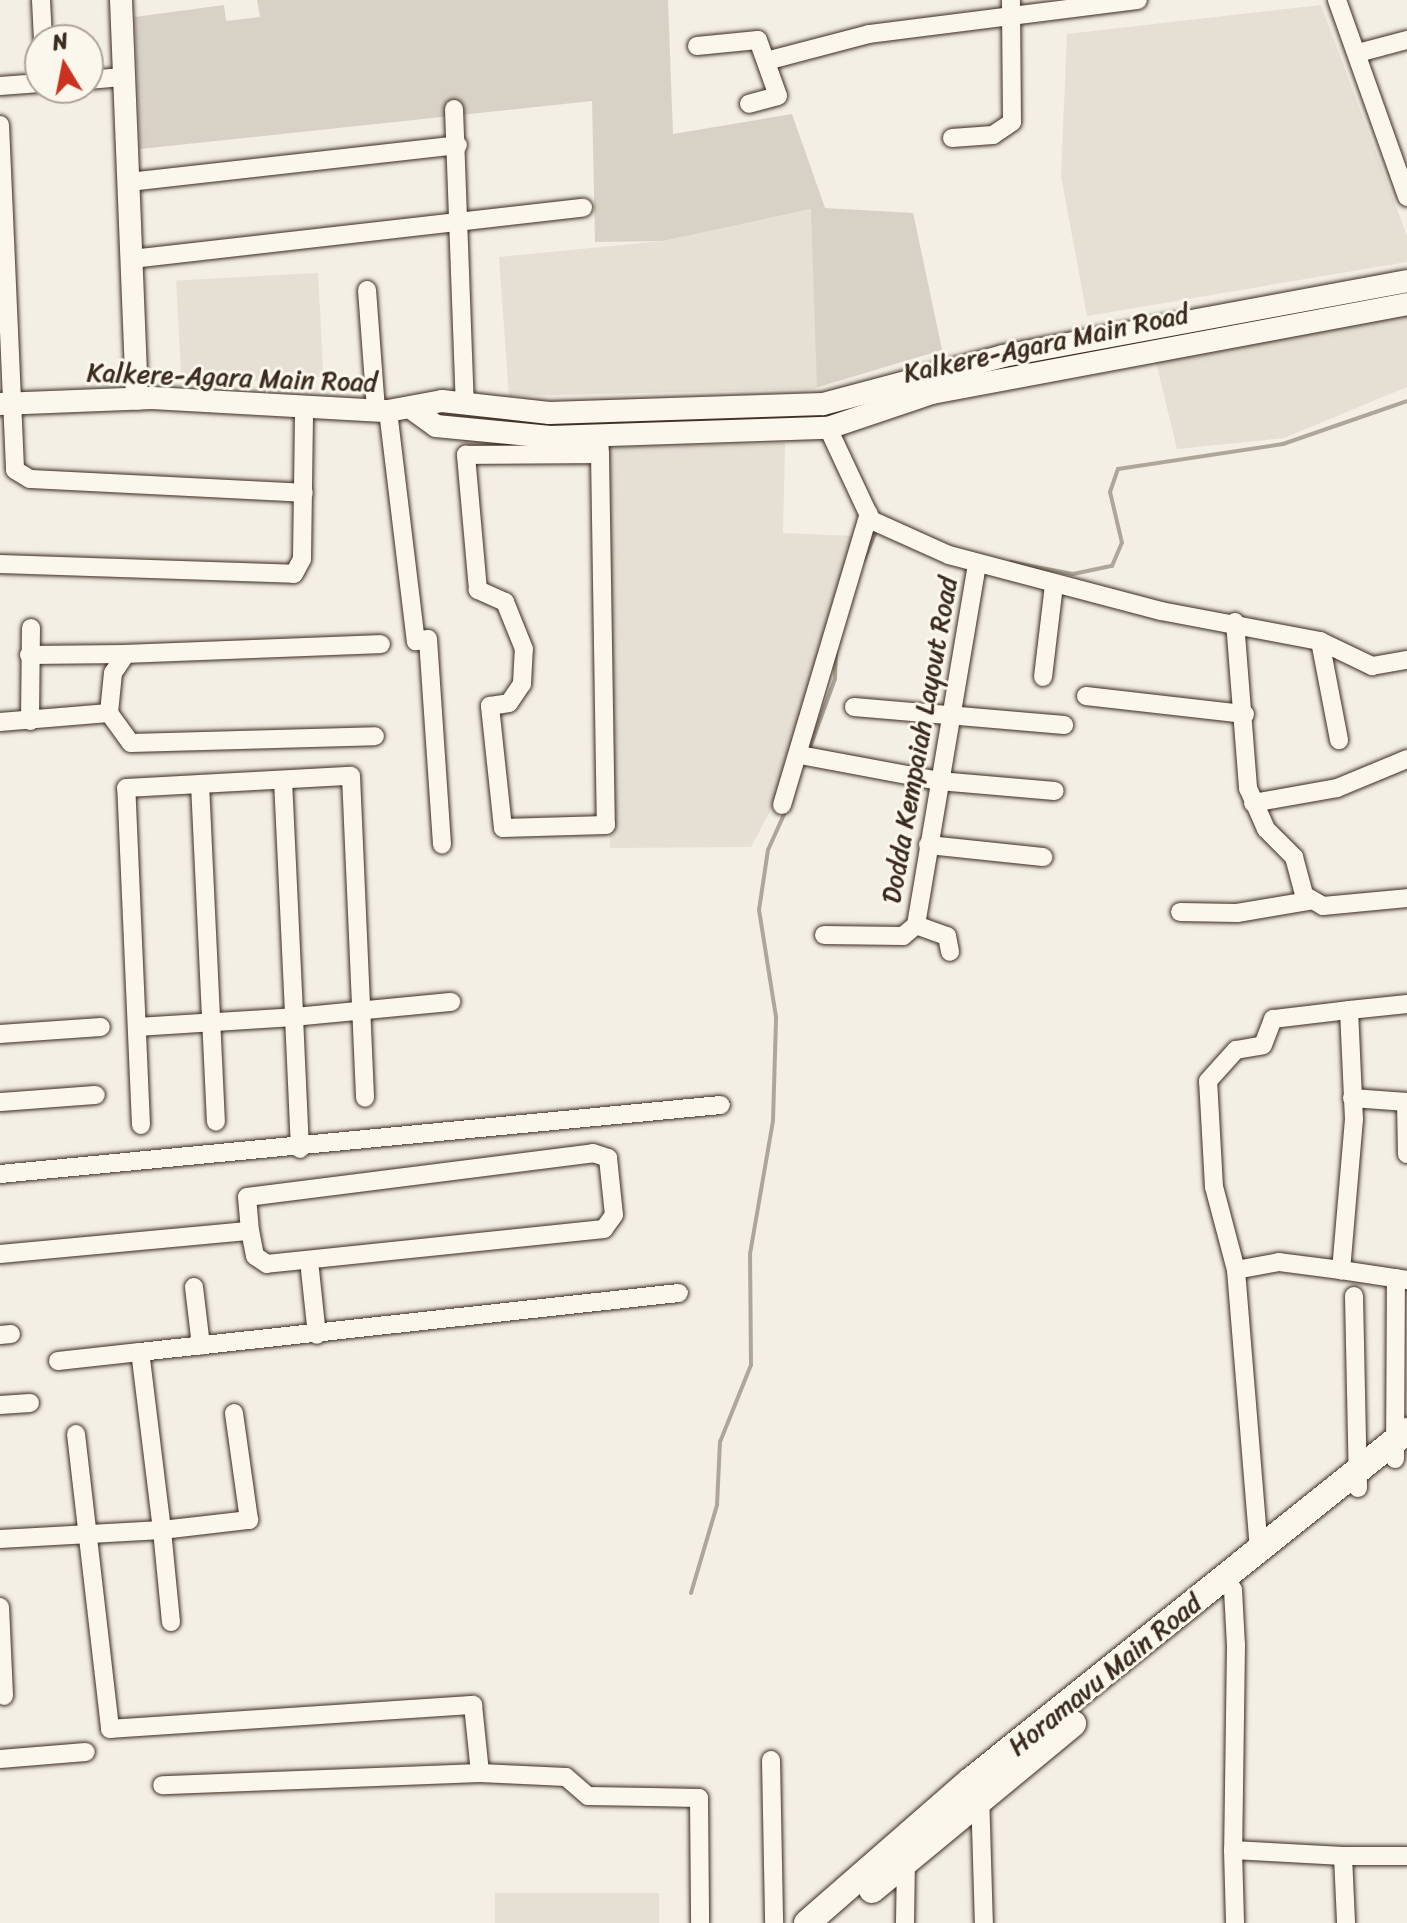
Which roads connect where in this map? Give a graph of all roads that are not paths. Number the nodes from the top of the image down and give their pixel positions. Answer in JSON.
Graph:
{"nodes":[{"id":1,"x":41,"y":0,"type":"edge"},
{"id":2,"x":121,"y":0,"type":"edge"},
{"id":3,"x":1011,"y":0,"type":"edge"},
{"id":4,"x":1138,"y":0,"type":"edge"},
{"id":5,"x":1337,"y":0,"type":"edge"},
{"id":6,"x":1083,"y":4,"type":"edge"},
{"id":7,"x":1013,"y":21,"type":"junction"},
{"id":8,"x":42,"y":24,"type":"edge"},
{"id":9,"x":1407,"y":40,"type":"edge"},
{"id":10,"x":697,"y":46,"type":"dead end"},
{"id":11,"x":1358,"y":53,"type":"junction"},
{"id":12,"x":770,"y":60,"type":"junction"},
{"id":13,"x":125,"y":77,"type":"junction"},
{"id":14,"x":104,"y":79,"type":"edge"},
{"id":15,"x":24,"y":84,"type":"edge"},
{"id":16,"x":0,"y":86,"type":"edge"},
{"id":17,"x":749,"y":104,"type":"dead end"},
{"id":18,"x":454,"y":109,"type":"dead end"},
{"id":19,"x":0,"y":125,"type":"edge"},
{"id":20,"x":1407,"y":131,"type":"edge"},
{"id":21,"x":1387,"y":136,"type":"junction"},
{"id":22,"x":952,"y":138,"type":"dead end"},
{"id":23,"x":458,"y":145,"type":"junction"},
{"id":24,"x":129,"y":182,"type":"junction"},
{"id":25,"x":1407,"y":197,"type":"edge"},
{"id":26,"x":583,"y":208,"type":"dead end"},
{"id":27,"x":463,"y":221,"type":"junction"},
{"id":28,"x":132,"y":259,"type":"junction"},
{"id":29,"x":1407,"y":281,"type":"edge"},
{"id":30,"x":367,"y":290,"type":"dead end"},
{"id":31,"x":1407,"y":304,"type":"edge"},
{"id":32,"x":137,"y":399,"type":"junction"},
{"id":33,"x":8,"y":404,"type":"edge"},
{"id":34,"x":465,"y":404,"type":"junction"},
{"id":35,"x":823,"y":404,"type":"junction"},
{"id":36,"x":304,"y":407,"type":"junction"},
{"id":37,"x":414,"y":410,"type":"junction"},
{"id":38,"x":382,"y":411,"type":"junction"},
{"id":39,"x":828,"y":428,"type":"junction"},
{"id":40,"x":467,"y":430,"type":"junction"},
{"id":41,"x":600,"y":445,"type":"junction"},
{"id":42,"x":466,"y":455,"type":"junction"},
{"id":43,"x":304,"y":493,"type":"junction"},
{"id":44,"x":874,"y":520,"type":"junction"},
{"id":45,"x":0,"y":564,"type":"edge"},
{"id":46,"x":977,"y":564,"type":"junction"},
{"id":47,"x":1054,"y":585,"type":"junction"},
{"id":48,"x":1235,"y":622,"type":"junction"},
{"id":49,"x":31,"y":628,"type":"dead end"},
{"id":50,"x":1320,"y":641,"type":"junction"},
{"id":51,"x":381,"y":644,"type":"dead end"},
{"id":52,"x":126,"y":654,"type":"junction"},
{"id":53,"x":29,"y":655,"type":"junction"},
{"id":54,"x":1407,"y":660,"type":"edge"},
{"id":55,"x":1043,"y":677,"type":"dead end"},
{"id":56,"x":1086,"y":696,"type":"dead end"},
{"id":57,"x":854,"y":707,"type":"dead end"},
{"id":58,"x":109,"y":713,"type":"junction"},
{"id":59,"x":950,"y":713,"type":"junction"},
{"id":60,"x":1245,"y":714,"type":"junction"},
{"id":61,"x":30,"y":721,"type":"junction"},
{"id":62,"x":0,"y":722,"type":"edge"},
{"id":63,"x":1064,"y":725,"type":"dead end"},
{"id":64,"x":375,"y":736,"type":"dead end"},
{"id":65,"x":1339,"y":740,"type":"dead end"},
{"id":66,"x":805,"y":756,"type":"junction"},
{"id":67,"x":1407,"y":759,"type":"edge"},
{"id":68,"x":283,"y":780,"type":"junction"},
{"id":69,"x":939,"y":781,"type":"junction"},
{"id":70,"x":200,"y":784,"type":"junction"},
{"id":71,"x":1055,"y":791,"type":"dead end"},
{"id":72,"x":1253,"y":803,"type":"junction"},
{"id":73,"x":782,"y":805,"type":"dead end"},
{"id":74,"x":442,"y":845,"type":"dead end"},
{"id":75,"x":928,"y":845,"type":"junction"},
{"id":76,"x":1043,"y":857,"type":"dead end"},
{"id":77,"x":1407,"y":898,"type":"edge"},
{"id":78,"x":1309,"y":901,"type":"junction"},
{"id":79,"x":1180,"y":912,"type":"dead end"},
{"id":80,"x":916,"y":925,"type":"junction"},
{"id":81,"x":824,"y":935,"type":"dead end"},
{"id":82,"x":950,"y":952,"type":"dead end"},
{"id":83,"x":451,"y":1002,"type":"dead end"},
{"id":84,"x":1407,"y":1004,"type":"edge"},
{"id":85,"x":361,"y":1010,"type":"junction"},
{"id":86,"x":1349,"y":1010,"type":"junction"},
{"id":87,"x":294,"y":1017,"type":"junction"},
{"id":88,"x":211,"y":1021,"type":"junction"},
{"id":89,"x":101,"y":1027,"type":"dead end"},
{"id":90,"x":137,"y":1027,"type":"junction"},
{"id":91,"x":0,"y":1034,"type":"edge"},
{"id":92,"x":96,"y":1095,"type":"dead end"},
{"id":93,"x":365,"y":1098,"type":"dead end"},
{"id":94,"x":1352,"y":1098,"type":"junction"},
{"id":95,"x":0,"y":1102,"type":"edge"},
{"id":96,"x":1406,"y":1102,"type":"edge"},
{"id":97,"x":721,"y":1105,"type":"dead end"},
{"id":98,"x":216,"y":1122,"type":"dead end"},
{"id":99,"x":141,"y":1125,"type":"dead end"},
{"id":100,"x":300,"y":1149,"type":"junction"},
{"id":101,"x":1407,"y":1154,"type":"edge"},
{"id":102,"x":0,"y":1174,"type":"edge"},
{"id":103,"x":250,"y":1231,"type":"junction"},
{"id":104,"x":0,"y":1254,"type":"edge"},
{"id":105,"x":310,"y":1270,"type":"dead end"},
{"id":106,"x":1236,"y":1270,"type":"junction"},
{"id":107,"x":1341,"y":1270,"type":"junction"},
{"id":108,"x":1401,"y":1279,"type":"edge"},
{"id":109,"x":194,"y":1287,"type":"dead end"},
{"id":110,"x":679,"y":1293,"type":"dead end"},
{"id":111,"x":1354,"y":1296,"type":"dead end"},
{"id":112,"x":317,"y":1335,"type":"junction"},
{"id":113,"x":201,"y":1346,"type":"junction"},
{"id":114,"x":140,"y":1352,"type":"junction"},
{"id":115,"x":58,"y":1361,"type":"dead end"},
{"id":116,"x":30,"y":1403,"type":"dead end"},
{"id":117,"x":0,"y":1405,"type":"edge"},
{"id":118,"x":234,"y":1413,"type":"dead end"},
{"id":119,"x":76,"y":1434,"type":"dead end"},
{"id":120,"x":1401,"y":1445,"type":"edge"},
{"id":121,"x":1356,"y":1481,"type":"junction"},
{"id":122,"x":162,"y":1530,"type":"junction"},
{"id":123,"x":88,"y":1532,"type":"junction"},
{"id":124,"x":0,"y":1539,"type":"edge"},
{"id":125,"x":1259,"y":1550,"type":"junction"},
{"id":126,"x":1229,"y":1584,"type":"junction"},
{"id":127,"x":0,"y":1607,"type":"edge"},
{"id":128,"x":171,"y":1622,"type":"dead end"},
{"id":129,"x":4,"y":1696,"type":"dead end"},
{"id":130,"x":86,"y":1752,"type":"dead end"},
{"id":131,"x":0,"y":1759,"type":"edge"},
{"id":132,"x":771,"y":1760,"type":"dead end"},
{"id":133,"x":480,"y":1773,"type":"junction"},
{"id":134,"x":162,"y":1785,"type":"dead end"},
{"id":135,"x":977,"y":1789,"type":"junction"},
{"id":136,"x":1233,"y":1850,"type":"junction"},
{"id":137,"x":1343,"y":1856,"type":"junction"},
{"id":138,"x":1407,"y":1856,"type":"edge"},
{"id":139,"x":906,"y":1862,"type":"junction"},
{"id":140,"x":700,"y":1923,"type":"edge"},
{"id":141,"x":774,"y":1923,"type":"edge"},
{"id":142,"x":807,"y":1923,"type":"edge"},
{"id":143,"x":832,"y":1923,"type":"edge"},
{"id":144,"x":905,"y":1923,"type":"edge"},
{"id":145,"x":984,"y":1923,"type":"edge"},
{"id":146,"x":1235,"y":1923,"type":"edge"},
{"id":147,"x":1346,"y":1923,"type":"edge"}],
"edges":[{"from":1,"to":8,"type":"street"},
{"from":2,"to":13,"type":"street"},
{"from":3,"to":7,"type":"street"},
{"from":4,"to":6,"type":"street"},
{"from":5,"to":11,"type":"street"},
{"from":6,"to":7,"type":"street"},
{"from":7,"to":12,"type":"street"},
{"from":7,"to":22,"type":"street"},
{"from":9,"to":11,"type":"street"},
{"from":10,"to":12,"type":"street"},
{"from":11,"to":21,"type":"street"},
{"from":12,"to":17,"type":"street"},
{"from":13,"to":14,"type":"street"},
{"from":13,"to":24,"type":"street"},
{"from":15,"to":16,"type":"street"},
{"from":18,"to":23,"type":"street"},
{"from":19,"to":33,"type":"street"},
{"from":20,"to":21,"type":"street"},
{"from":21,"to":25,"type":"street"},
{"from":23,"to":24,"type":"street"},
{"from":23,"to":27,"type":"street"},
{"from":24,"to":28,"type":"street"},
{"from":26,"to":27,"type":"street"},
{"from":27,"to":28,"type":"street"},
{"from":27,"to":34,"type":"street"},
{"from":28,"to":32,"type":"street"},
{"from":29,"to":35,"type":"street","name":"Kalkere-Agara Main Road"},
{"from":30,"to":38,"type":"street"},
{"from":31,"to":39,"type":"street","name":"Kalkere-Agara Main Road"},
{"from":32,"to":33,"type":"street","name":"Kalkere-Agara Main Road"},
{"from":32,"to":36,"type":"street","name":"Kalkere-Agara Main Road"},
{"from":33,"to":43,"type":"street"},
{"from":34,"to":35,"type":"street","name":"Kalkere-Agara Main Road"},
{"from":34,"to":37,"type":"street","name":"Kalkere-Agara Main Road"},
{"from":35,"to":39,"type":"street"},
{"from":36,"to":38,"type":"street","name":"Kalkere-Agara Main Road"},
{"from":36,"to":43,"type":"street"},
{"from":37,"to":38,"type":"street","name":"Kalkere-Agara Main Road"},
{"from":37,"to":40,"type":"street","name":"Kalkere-Agara Main Road"},
{"from":38,"to":74,"type":"street"},
{"from":39,"to":41,"type":"street","name":"Kalkere-Agara Main Road"},
{"from":39,"to":44,"type":"street"},
{"from":40,"to":41,"type":"street","name":"Kalkere-Agara Main Road"},
{"from":40,"to":42,"type":"street"},
{"from":41,"to":42,"type":"street"},
{"from":41,"to":42,"type":"street"},
{"from":43,"to":45,"type":"street"},
{"from":44,"to":46,"type":"street"},
{"from":44,"to":66,"type":"street"},
{"from":46,"to":47,"type":"street"},
{"from":46,"to":59,"type":"street","name":"Dodda Kempaiah Layout Road"},
{"from":47,"to":48,"type":"street"},
{"from":47,"to":55,"type":"street"},
{"from":48,"to":50,"type":"street"},
{"from":48,"to":60,"type":"street"},
{"from":49,"to":53,"type":"street"},
{"from":50,"to":54,"type":"street"},
{"from":50,"to":65,"type":"street"},
{"from":51,"to":52,"type":"street"},
{"from":52,"to":53,"type":"street"},
{"from":52,"to":58,"type":"street"},
{"from":53,"to":61,"type":"street"},
{"from":56,"to":60,"type":"street"},
{"from":57,"to":59,"type":"street"},
{"from":58,"to":61,"type":"street"},
{"from":58,"to":64,"type":"street"},
{"from":59,"to":63,"type":"street"},
{"from":59,"to":69,"type":"street","name":"Dodda Kempaiah Layout Road"},
{"from":60,"to":72,"type":"street"},
{"from":61,"to":62,"type":"street"},
{"from":66,"to":69,"type":"street"},
{"from":66,"to":73,"type":"street"},
{"from":67,"to":72,"type":"street"},
{"from":68,"to":70,"type":"street"},
{"from":68,"to":85,"type":"street"},
{"from":68,"to":87,"type":"street"},
{"from":69,"to":71,"type":"street"},
{"from":69,"to":75,"type":"street","name":"Dodda Kempaiah Layout Road"},
{"from":70,"to":88,"type":"street"},
{"from":70,"to":90,"type":"street"},
{"from":72,"to":78,"type":"street"},
{"from":75,"to":76,"type":"street"},
{"from":75,"to":80,"type":"street","name":"Dodda Kempaiah Layout Road"},
{"from":77,"to":78,"type":"street"},
{"from":78,"to":79,"type":"street"},
{"from":80,"to":81,"type":"street"},
{"from":80,"to":82,"type":"street"},
{"from":83,"to":85,"type":"street"},
{"from":84,"to":86,"type":"street"},
{"from":85,"to":87,"type":"street"},
{"from":85,"to":93,"type":"street"},
{"from":86,"to":94,"type":"street"},
{"from":86,"to":106,"type":"street"},
{"from":87,"to":88,"type":"street"},
{"from":87,"to":100,"type":"street"},
{"from":88,"to":90,"type":"street"},
{"from":88,"to":98,"type":"street"},
{"from":89,"to":91,"type":"street"},
{"from":90,"to":99,"type":"street"},
{"from":92,"to":95,"type":"street"},
{"from":94,"to":96,"type":"street"},
{"from":94,"to":107,"type":"street"},
{"from":96,"to":101,"type":"street"},
{"from":97,"to":100,"type":"street"},
{"from":100,"to":102,"type":"street"},
{"from":103,"to":103,"type":"street"},
{"from":103,"to":104,"type":"street"},
{"from":105,"to":112,"type":"street"},
{"from":106,"to":107,"type":"street"},
{"from":106,"to":125,"type":"street"},
{"from":107,"to":108,"type":"street"},
{"from":108,"to":120,"type":"street"},
{"from":109,"to":113,"type":"street"},
{"from":110,"to":112,"type":"street"},
{"from":111,"to":121,"type":"street"},
{"from":112,"to":113,"type":"street"},
{"from":113,"to":114,"type":"street"},
{"from":114,"to":115,"type":"street"},
{"from":114,"to":122,"type":"street"},
{"from":116,"to":117,"type":"street"},
{"from":118,"to":122,"type":"street"},
{"from":119,"to":123,"type":"street"},
{"from":120,"to":121,"type":"main road","name":"Horamavu Main Road"},
{"from":121,"to":125,"type":"main road","name":"Horamavu Main Road"},
{"from":121,"to":126,"type":"main road","name":"Horamavu Main Road"},
{"from":122,"to":123,"type":"street"},
{"from":122,"to":128,"type":"street"},
{"from":123,"to":124,"type":"street"},
{"from":123,"to":133,"type":"street"},
{"from":125,"to":126,"type":"main road","name":"Horamavu Main Road"},
{"from":126,"to":135,"type":"main road","name":"Horamavu Main Road"},
{"from":126,"to":136,"type":"street"},
{"from":127,"to":129,"type":"street"},
{"from":130,"to":131,"type":"street"},
{"from":132,"to":141,"type":"street"},
{"from":133,"to":134,"type":"street"},
{"from":133,"to":140,"type":"street"},
{"from":135,"to":139,"type":"main road","name":"Horamavu Main Road"},
{"from":135,"to":142,"type":"main road","name":"Horamavu Main Road"},
{"from":135,"to":145,"type":"street"},
{"from":136,"to":137,"type":"street"},
{"from":136,"to":146,"type":"street"},
{"from":137,"to":138,"type":"street"},
{"from":137,"to":147,"type":"street"},
{"from":139,"to":143,"type":"main road","name":"Horamavu Main Road"},
{"from":139,"to":144,"type":"street"}]}
